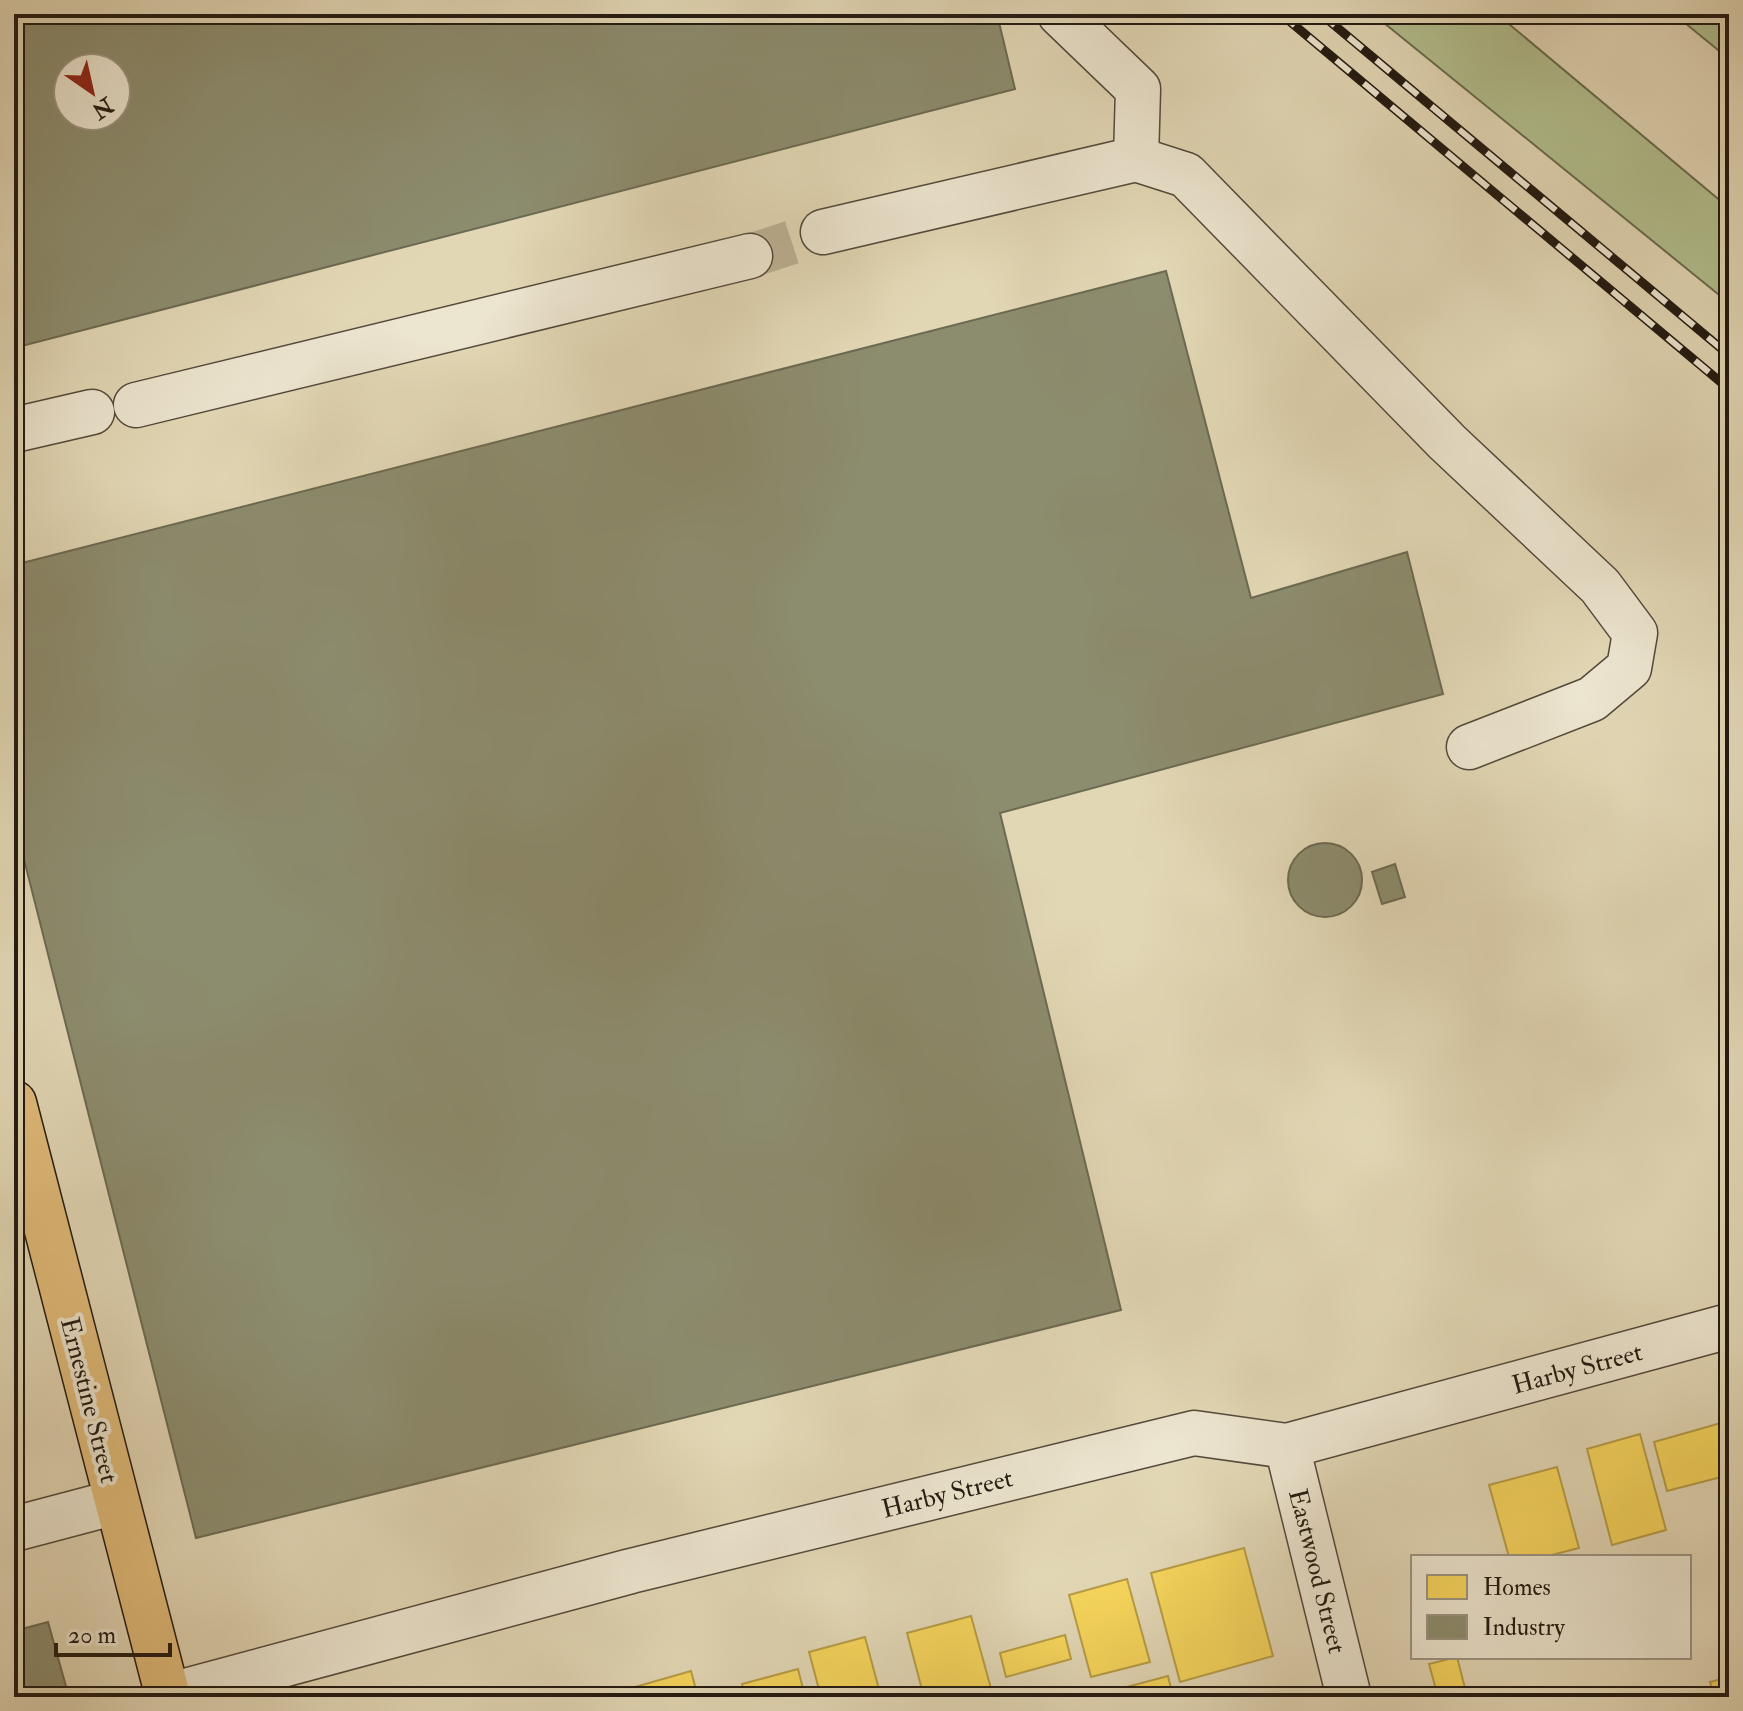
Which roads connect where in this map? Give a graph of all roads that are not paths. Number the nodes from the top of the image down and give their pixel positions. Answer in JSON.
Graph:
{"nodes":[{"id":1,"x":1060,"y":14,"type":"edge"},
{"id":2,"x":1136,"y":159,"type":"junction"},
{"id":3,"x":823,"y":232,"type":"tunnel mouth"},
{"id":4,"x":750,"y":256,"type":"tunnel mouth"},
{"id":5,"x":136,"y":405,"type":"dead end"},
{"id":6,"x":92,"y":412,"type":"dead end"},
{"id":7,"x":14,"y":430,"type":"edge"},
{"id":8,"x":1469,"y":747,"type":"dead end"},
{"id":9,"x":17,"y":1129,"type":"edge"},
{"id":10,"x":1729,"y":1326,"type":"edge"},
{"id":11,"x":1287,"y":1446,"type":"junction"},
{"id":12,"x":116,"y":1502,"type":"junction"},
{"id":13,"x":14,"y":1529,"type":"edge"},
{"id":14,"x":168,"y":1696,"type":"edge"},
{"id":15,"x":1349,"y":1697,"type":"edge"}],
"edges":[{"from":1,"to":2,"type":"street"},
{"from":2,"to":3,"type":"street"},
{"from":2,"to":8,"type":"street"},
{"from":4,"to":5,"type":"street"},
{"from":6,"to":7,"type":"street"},
{"from":9,"to":12,"type":"main road","name":"Ernestine Street"},
{"from":10,"to":11,"type":"street","name":"Harby Street"},
{"from":11,"to":14,"type":"street","name":"Harby Street"},
{"from":11,"to":15,"type":"street","name":"Eastwood Street"},
{"from":12,"to":13,"type":"street"},
{"from":12,"to":14,"type":"main road","name":"Ernestine Street"}]}
